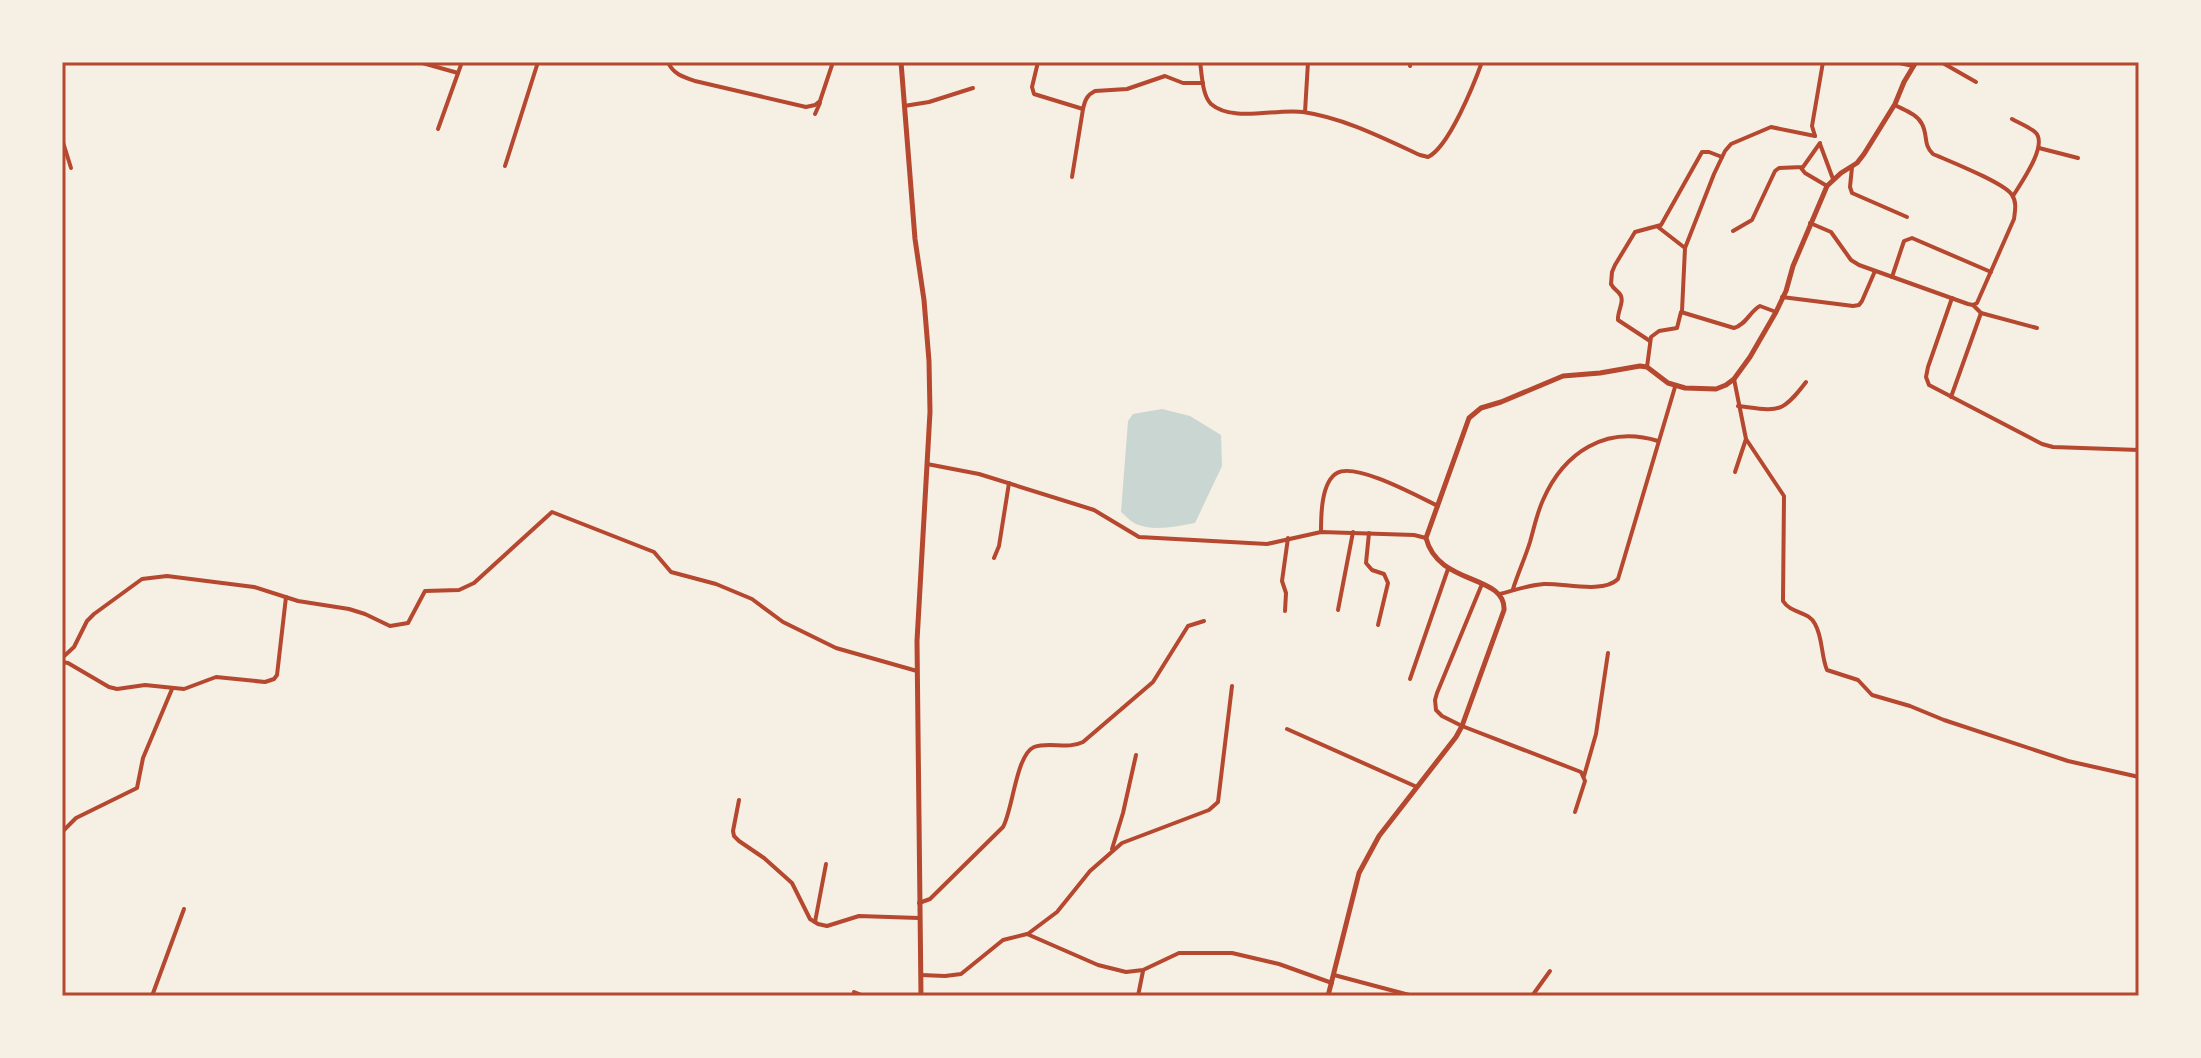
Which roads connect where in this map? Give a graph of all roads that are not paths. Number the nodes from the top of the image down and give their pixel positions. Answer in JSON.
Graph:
{"nodes":[{"id":1,"x":419,"y":62,"type":"edge"},
{"id":2,"x":462,"y":62,"type":"edge"},
{"id":3,"x":538,"y":62,"type":"edge"},
{"id":4,"x":668,"y":62,"type":"edge"},
{"id":5,"x":833,"y":62,"type":"edge"},
{"id":6,"x":901,"y":62,"type":"edge"},
{"id":7,"x":1038,"y":62,"type":"edge"},
{"id":8,"x":1200,"y":62,"type":"edge"},
{"id":9,"x":1308,"y":62,"type":"edge"},
{"id":10,"x":1482,"y":62,"type":"edge"},
{"id":11,"x":1823,"y":62,"type":"edge"},
{"id":12,"x":1895,"y":62,"type":"edge"},
{"id":13,"x":1941,"y":62,"type":"edge"},
{"id":14,"x":1915,"y":64,"type":"edge"},
{"id":15,"x":458,"y":73,"type":"junction"},
{"id":16,"x":1976,"y":82,"type":"dead end"},
{"id":17,"x":1203,"y":83,"type":"junction"},
{"id":18,"x":973,"y":88,"type":"dead end"},
{"id":19,"x":820,"y":101,"type":"junction"},
{"id":20,"x":1895,"y":104,"type":"junction"},
{"id":21,"x":904,"y":106,"type":"junction"},
{"id":22,"x":1083,"y":109,"type":"junction"},
{"id":23,"x":1305,"y":112,"type":"junction"},
{"id":24,"x":815,"y":114,"type":"dead end"},
{"id":25,"x":2012,"y":119,"type":"dead end"},
{"id":26,"x":438,"y":129,"type":"dead end"},
{"id":27,"x":1815,"y":136,"type":"junction"},
{"id":28,"x":62,"y":139,"type":"edge"},
{"id":29,"x":1820,"y":143,"type":"junction"},
{"id":30,"x":2039,"y":148,"type":"junction"},
{"id":31,"x":1722,"y":157,"type":"junction"},
{"id":32,"x":2078,"y":158,"type":"dead end"},
{"id":33,"x":505,"y":166,"type":"dead end"},
{"id":34,"x":1852,"y":167,"type":"junction"},
{"id":35,"x":71,"y":168,"type":"dead end"},
{"id":36,"x":1801,"y":168,"type":"junction"},
{"id":37,"x":1072,"y":177,"type":"dead end"},
{"id":38,"x":1833,"y":179,"type":"junction"},
{"id":39,"x":1827,"y":186,"type":"junction"},
{"id":40,"x":2013,"y":196,"type":"junction"},
{"id":41,"x":1907,"y":217,"type":"dead end"},
{"id":42,"x":1810,"y":223,"type":"junction"},
{"id":43,"x":1658,"y":227,"type":"junction"},
{"id":44,"x":1733,"y":231,"type":"dead end"},
{"id":45,"x":1685,"y":248,"type":"junction"},
{"id":46,"x":1875,"y":271,"type":"junction"},
{"id":47,"x":1991,"y":272,"type":"junction"},
{"id":48,"x":1892,"y":277,"type":"junction"},
{"id":49,"x":1782,"y":297,"type":"junction"},
{"id":50,"x":1952,"y":298,"type":"junction"},
{"id":51,"x":1973,"y":305,"type":"junction"},
{"id":52,"x":1681,"y":312,"type":"junction"},
{"id":53,"x":1776,"y":312,"type":"junction"},
{"id":54,"x":1981,"y":313,"type":"junction"},
{"id":55,"x":2037,"y":328,"type":"dead end"},
{"id":56,"x":1650,"y":341,"type":"junction"},
{"id":57,"x":1647,"y":367,"type":"junction"},
{"id":58,"x":1734,"y":379,"type":"junction"},
{"id":59,"x":1806,"y":382,"type":"dead end"},
{"id":60,"x":1675,"y":387,"type":"junction"},
{"id":61,"x":1951,"y":397,"type":"junction"},
{"id":62,"x":1738,"y":406,"type":"junction"},
{"id":63,"x":1774,"y":410,"type":"junction"},
{"id":64,"x":1774,"y":418,"type":"dead end"},
{"id":65,"x":1746,"y":439,"type":"junction"},
{"id":66,"x":1658,"y":441,"type":"junction"},
{"id":67,"x":2139,"y":450,"type":"edge"},
{"id":68,"x":927,"y":464,"type":"junction"},
{"id":69,"x":1735,"y":472,"type":"dead end"},
{"id":70,"x":1009,"y":483,"type":"junction"},
{"id":71,"x":1438,"y":506,"type":"junction"},
{"id":72,"x":1321,"y":532,"type":"junction"},
{"id":73,"x":1353,"y":532,"type":"junction"},
{"id":74,"x":1369,"y":533,"type":"junction"},
{"id":75,"x":1288,"y":538,"type":"junction"},
{"id":76,"x":1426,"y":538,"type":"junction"},
{"id":77,"x":994,"y":558,"type":"dead end"},
{"id":78,"x":1448,"y":569,"type":"junction"},
{"id":79,"x":1482,"y":584,"type":"junction"},
{"id":80,"x":1512,"y":591,"type":"junction"},
{"id":81,"x":1500,"y":594,"type":"junction"},
{"id":82,"x":286,"y":597,"type":"junction"},
{"id":83,"x":1338,"y":610,"type":"dead end"},
{"id":84,"x":1285,"y":611,"type":"dead end"},
{"id":85,"x":1204,"y":621,"type":"dead end"},
{"id":86,"x":1378,"y":625,"type":"dead end"},
{"id":87,"x":1608,"y":653,"type":"dead end"},
{"id":88,"x":62,"y":660,"type":"edge"},
{"id":89,"x":917,"y":671,"type":"junction"},
{"id":90,"x":1410,"y":679,"type":"dead end"},
{"id":91,"x":1232,"y":686,"type":"dead end"},
{"id":92,"x":172,"y":688,"type":"junction"},
{"id":93,"x":1462,"y":726,"type":"junction"},
{"id":94,"x":1287,"y":729,"type":"dead end"},
{"id":95,"x":1136,"y":755,"type":"dead end"},
{"id":96,"x":1584,"y":776,"type":"junction"},
{"id":97,"x":2139,"y":777,"type":"edge"},
{"id":98,"x":1417,"y":787,"type":"junction"},
{"id":99,"x":739,"y":800,"type":"dead end"},
{"id":100,"x":1575,"y":812,"type":"dead end"},
{"id":101,"x":62,"y":832,"type":"edge"},
{"id":102,"x":1111,"y":851,"type":"junction"},
{"id":103,"x":826,"y":864,"type":"dead end"},
{"id":104,"x":919,"y":903,"type":"junction"},
{"id":105,"x":184,"y":909,"type":"dead end"},
{"id":106,"x":919,"y":918,"type":"junction"},
{"id":107,"x":815,"y":922,"type":"junction"},
{"id":108,"x":1027,"y":934,"type":"junction"},
{"id":109,"x":1143,"y":970,"type":"junction"},
{"id":110,"x":1550,"y":971,"type":"dead end"},
{"id":111,"x":921,"y":975,"type":"junction"},
{"id":112,"x":1334,"y":975,"type":"junction"},
{"id":113,"x":1332,"y":983,"type":"junction"},
{"id":114,"x":854,"y":992,"type":"dead end"},
{"id":115,"x":152,"y":996,"type":"edge"},
{"id":116,"x":864,"y":996,"type":"edge"},
{"id":117,"x":921,"y":996,"type":"edge"},
{"id":118,"x":1138,"y":996,"type":"edge"},
{"id":119,"x":1328,"y":996,"type":"edge"},
{"id":120,"x":1413,"y":996,"type":"edge"},
{"id":121,"x":1532,"y":996,"type":"edge"}],
"edges":[{"from":1,"to":15,"type":"street"},
{"from":2,"to":15,"type":"street"},
{"from":3,"to":33,"type":"street"},
{"from":4,"to":19,"type":"street"},
{"from":5,"to":19,"type":"street"},
{"from":6,"to":21,"type":"street"},
{"from":7,"to":22,"type":"street"},
{"from":8,"to":17,"type":"street"},
{"from":9,"to":23,"type":"street"},
{"from":10,"to":23,"type":"street"},
{"from":11,"to":27,"type":"street"},
{"from":12,"to":14,"type":"street"},
{"from":13,"to":16,"type":"street"},
{"from":14,"to":20,"type":"street"},
{"from":15,"to":26,"type":"street"},
{"from":17,"to":22,"type":"street"},
{"from":17,"to":23,"type":"street"},
{"from":18,"to":21,"type":"street"},
{"from":19,"to":24,"type":"street"},
{"from":20,"to":34,"type":"street"},
{"from":20,"to":40,"type":"street"},
{"from":21,"to":68,"type":"street"},
{"from":22,"to":37,"type":"street"},
{"from":25,"to":30,"type":"street"},
{"from":27,"to":29,"type":"street"},
{"from":27,"to":31,"type":"street"},
{"from":28,"to":35,"type":"street"},
{"from":29,"to":36,"type":"street"},
{"from":29,"to":38,"type":"street"},
{"from":30,"to":32,"type":"street"},
{"from":30,"to":40,"type":"street"},
{"from":31,"to":43,"type":"street"},
{"from":31,"to":45,"type":"street"},
{"from":34,"to":38,"type":"street"},
{"from":34,"to":41,"type":"street"},
{"from":36,"to":39,"type":"street"},
{"from":36,"to":44,"type":"street"},
{"from":38,"to":39,"type":"street"},
{"from":39,"to":42,"type":"street"},
{"from":40,"to":47,"type":"street"},
{"from":42,"to":46,"type":"street"},
{"from":42,"to":49,"type":"street"},
{"from":43,"to":45,"type":"street"},
{"from":43,"to":56,"type":"street"},
{"from":45,"to":52,"type":"street"},
{"from":46,"to":48,"type":"street"},
{"from":46,"to":49,"type":"street"},
{"from":47,"to":48,"type":"street"},
{"from":47,"to":51,"type":"street"},
{"from":48,"to":50,"type":"street"},
{"from":49,"to":53,"type":"street"},
{"from":50,"to":51,"type":"street"},
{"from":50,"to":61,"type":"street"},
{"from":51,"to":54,"type":"street"},
{"from":52,"to":53,"type":"street"},
{"from":52,"to":56,"type":"street"},
{"from":53,"to":58,"type":"street"},
{"from":54,"to":55,"type":"street"},
{"from":54,"to":61,"type":"street"},
{"from":56,"to":57,"type":"street"},
{"from":57,"to":60,"type":"street"},
{"from":57,"to":71,"type":"street"},
{"from":58,"to":60,"type":"street"},
{"from":58,"to":62,"type":"street"},
{"from":59,"to":63,"type":"street"},
{"from":60,"to":66,"type":"street"},
{"from":61,"to":67,"type":"street"},
{"from":62,"to":63,"type":"street"},
{"from":62,"to":65,"type":"street"},
{"from":63,"to":64,"type":"street"},
{"from":65,"to":69,"type":"street"},
{"from":65,"to":97,"type":"street"},
{"from":66,"to":80,"type":"street"},
{"from":66,"to":80,"type":"street"},
{"from":68,"to":70,"type":"street"},
{"from":68,"to":89,"type":"street"},
{"from":70,"to":75,"type":"street"},
{"from":70,"to":77,"type":"street"},
{"from":71,"to":72,"type":"street"},
{"from":71,"to":76,"type":"street"},
{"from":72,"to":73,"type":"street"},
{"from":72,"to":75,"type":"street"},
{"from":73,"to":74,"type":"street"},
{"from":73,"to":83,"type":"street"},
{"from":74,"to":76,"type":"street"},
{"from":74,"to":86,"type":"street"},
{"from":75,"to":84,"type":"street"},
{"from":76,"to":78,"type":"street"},
{"from":78,"to":79,"type":"street"},
{"from":78,"to":90,"type":"street"},
{"from":79,"to":81,"type":"street"},
{"from":79,"to":93,"type":"street"},
{"from":80,"to":81,"type":"street"},
{"from":81,"to":93,"type":"street"},
{"from":82,"to":88,"type":"street"},
{"from":82,"to":89,"type":"street"},
{"from":82,"to":92,"type":"street"},
{"from":85,"to":104,"type":"street"},
{"from":87,"to":96,"type":"street"},
{"from":88,"to":92,"type":"street"},
{"from":89,"to":104,"type":"street"},
{"from":91,"to":102,"type":"street"},
{"from":92,"to":101,"type":"street"},
{"from":93,"to":96,"type":"street"},
{"from":93,"to":98,"type":"street"},
{"from":94,"to":98,"type":"street"},
{"from":95,"to":102,"type":"street"},
{"from":96,"to":100,"type":"street"},
{"from":98,"to":112,"type":"street"},
{"from":99,"to":107,"type":"street"},
{"from":102,"to":108,"type":"street"},
{"from":103,"to":107,"type":"street"},
{"from":104,"to":106,"type":"street"},
{"from":105,"to":115,"type":"street"},
{"from":106,"to":107,"type":"street"},
{"from":106,"to":111,"type":"street"},
{"from":108,"to":109,"type":"street"},
{"from":108,"to":111,"type":"street"},
{"from":109,"to":113,"type":"street"},
{"from":109,"to":118,"type":"street"},
{"from":110,"to":121,"type":"street"},
{"from":111,"to":117,"type":"street"},
{"from":112,"to":113,"type":"street"},
{"from":112,"to":120,"type":"street"},
{"from":113,"to":119,"type":"street"},
{"from":114,"to":116,"type":"street"}]}
